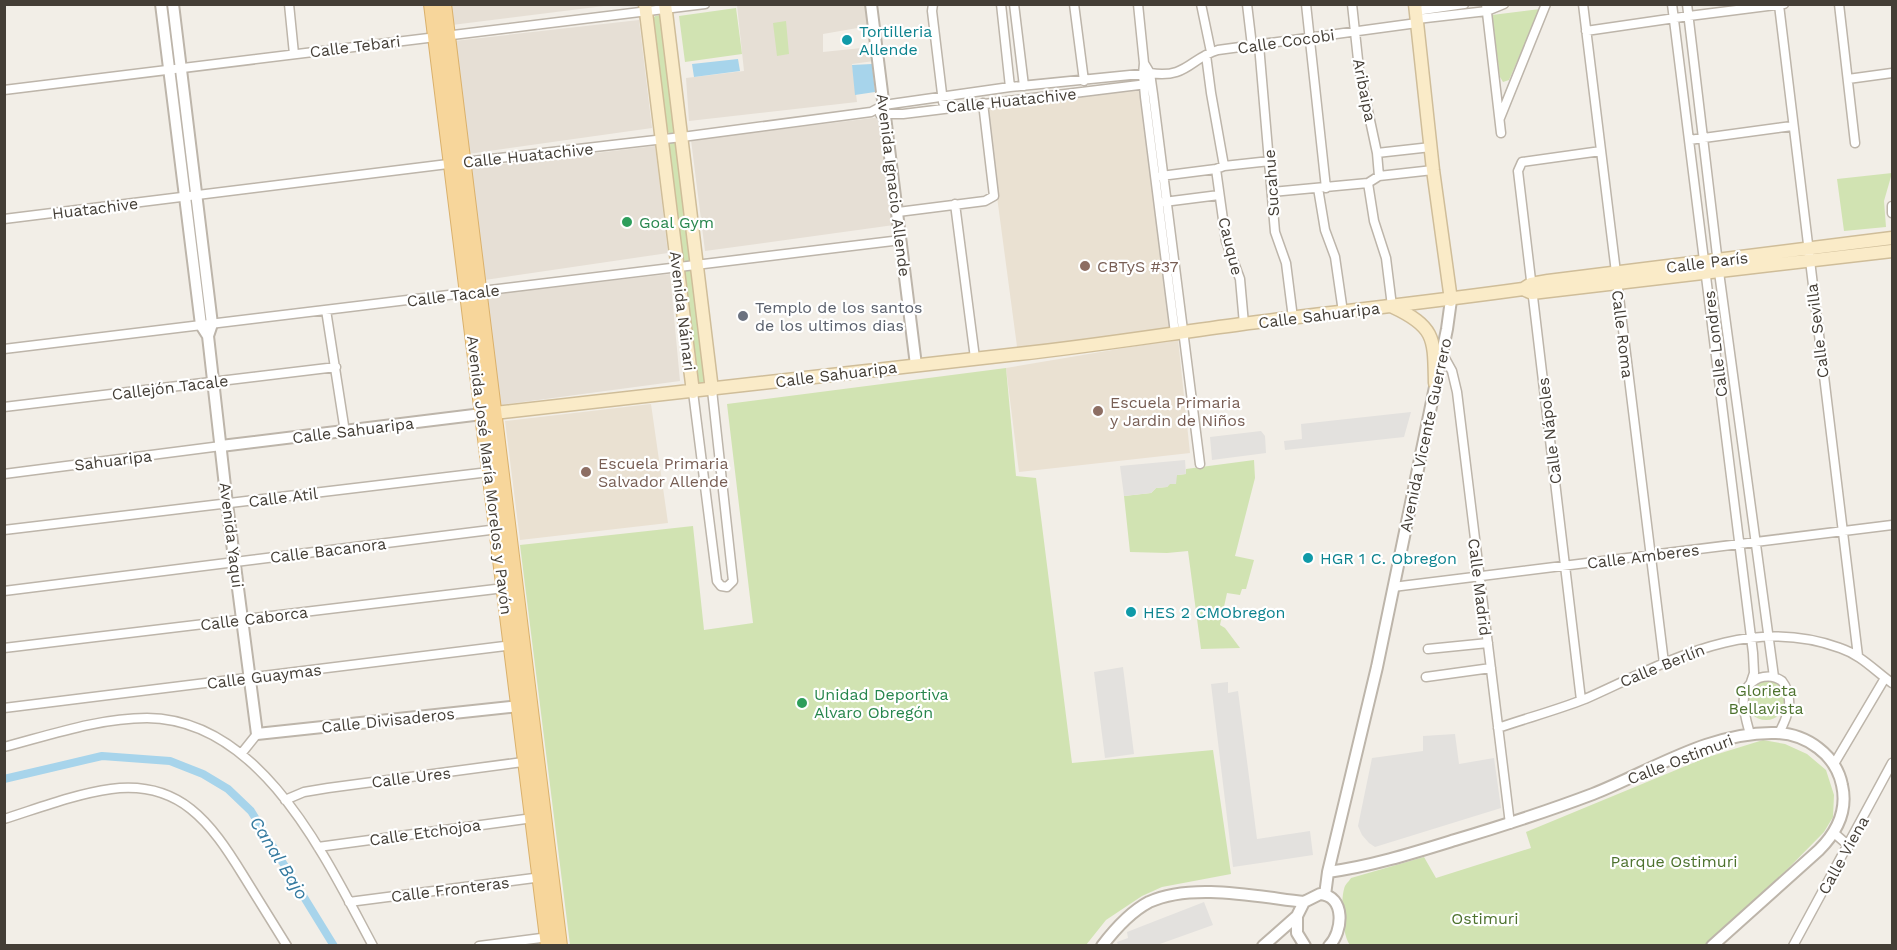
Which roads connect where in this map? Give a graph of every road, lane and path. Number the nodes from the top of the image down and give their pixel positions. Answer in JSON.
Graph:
{"nodes":[{"id":1,"x":161,"y":4,"type":"edge"},
{"id":2,"x":173,"y":4,"type":"edge"},
{"id":3,"x":289,"y":4,"type":"edge"},
{"id":4,"x":430,"y":4,"type":"edge"},
{"id":5,"x":444,"y":4,"type":"edge"},
{"id":6,"x":705,"y":4,"type":"edge"},
{"id":7,"x":872,"y":4,"type":"edge"},
{"id":8,"x":933,"y":4,"type":"edge"},
{"id":9,"x":1001,"y":4,"type":"edge"},
{"id":10,"x":1014,"y":4,"type":"edge"},
{"id":11,"x":1074,"y":4,"type":"edge"},
{"id":12,"x":1138,"y":4,"type":"edge"},
{"id":13,"x":1201,"y":4,"type":"edge"},
{"id":14,"x":1247,"y":4,"type":"edge"},
{"id":15,"x":1306,"y":4,"type":"edge"},
{"id":16,"x":1352,"y":4,"type":"edge"},
{"id":17,"x":1464,"y":4,"type":"edge"},
{"id":18,"x":1546,"y":4,"type":"edge"},
{"id":19,"x":1583,"y":4,"type":"edge"},
{"id":20,"x":1672,"y":4,"type":"edge"},
{"id":21,"x":1687,"y":4,"type":"edge"},
{"id":22,"x":1784,"y":4,"type":"edge"},
{"id":23,"x":1839,"y":4,"type":"edge"},
{"id":24,"x":1779,"y":5,"type":"edge"},
{"id":25,"x":1493,"y":6,"type":"edge"},
{"id":26,"x":666,"y":7,"type":"edge"},
{"id":27,"x":645,"y":8,"type":"edge"},
{"id":28,"x":1416,"y":14,"type":"edge"},
{"id":29,"x":1689,"y":16,"type":"junction"},
{"id":30,"x":1674,"y":18,"type":"junction"},
{"id":31,"x":1586,"y":31,"type":"junction"},
{"id":32,"x":1355,"y":32,"type":"junction"},
{"id":33,"x":441,"y":36,"type":"junction"},
{"id":34,"x":1310,"y":38,"type":"junction"},
{"id":35,"x":1256,"y":46,"type":"junction"},
{"id":36,"x":294,"y":54,"type":"junction"},
{"id":37,"x":1209,"y":54,"type":"junction"},
{"id":38,"x":181,"y":69,"type":"junction"},
{"id":39,"x":169,"y":71,"type":"junction"},
{"id":40,"x":1893,"y":73,"type":"edge"},
{"id":41,"x":1146,"y":74,"type":"junction"},
{"id":42,"x":1161,"y":75,"type":"junction"},
{"id":43,"x":1848,"y":79,"type":"junction"},
{"id":44,"x":1084,"y":81,"type":"junction"},
{"id":45,"x":1148,"y":84,"type":"junction"},
{"id":46,"x":1024,"y":86,"type":"junction"},
{"id":47,"x":1010,"y":87,"type":"junction"},
{"id":48,"x":4,"y":90,"type":"edge"},
{"id":49,"x":942,"y":96,"type":"junction"},
{"id":50,"x":983,"y":103,"type":"junction"},
{"id":51,"x":944,"y":107,"type":"junction"},
{"id":52,"x":885,"y":110,"type":"junction"},
{"id":53,"x":1499,"y":119,"type":"junction"},
{"id":54,"x":1792,"y":126,"type":"junction"},
{"id":55,"x":1501,"y":134,"type":"dead end"},
{"id":56,"x":682,"y":137,"type":"junction"},
{"id":57,"x":1703,"y":138,"type":"junction"},
{"id":58,"x":661,"y":140,"type":"junction"},
{"id":59,"x":1689,"y":140,"type":"junction"},
{"id":60,"x":1855,"y":143,"type":"dead end"},
{"id":61,"x":1431,"y":147,"type":"junction"},
{"id":62,"x":1601,"y":151,"type":"junction"},
{"id":63,"x":1377,"y":153,"type":"junction"},
{"id":64,"x":1270,"y":160,"type":"junction"},
{"id":65,"x":457,"y":163,"type":"junction"},
{"id":66,"x":1220,"y":167,"type":"junction"},
{"id":67,"x":1433,"y":170,"type":"junction"},
{"id":68,"x":1379,"y":176,"type":"junction"},
{"id":69,"x":1159,"y":177,"type":"junction"},
{"id":70,"x":1368,"y":183,"type":"junction"},
{"id":71,"x":1322,"y":188,"type":"junction"},
{"id":72,"x":1272,"y":192,"type":"junction"},
{"id":73,"x":1219,"y":195,"type":"junction"},
{"id":74,"x":190,"y":196,"type":"junction"},
{"id":75,"x":1162,"y":202,"type":"junction"},
{"id":76,"x":955,"y":204,"type":"junction"},
{"id":77,"x":1893,"y":206,"type":"edge"},
{"id":78,"x":898,"y":212,"type":"junction"},
{"id":79,"x":1893,"y":213,"type":"edge"},
{"id":80,"x":4,"y":219,"type":"edge"},
{"id":81,"x":1893,"y":238,"type":"edge"},
{"id":82,"x":901,"y":240,"type":"junction"},
{"id":83,"x":1893,"y":251,"type":"edge"},
{"id":84,"x":1808,"y":256,"type":"junction"},
{"id":85,"x":698,"y":265,"type":"junction"},
{"id":86,"x":677,"y":267,"type":"junction"},
{"id":87,"x":1712,"y":267,"type":"junction"},
{"id":88,"x":1617,"y":278,"type":"junction"},
{"id":89,"x":1529,"y":289,"type":"junction"},
{"id":90,"x":473,"y":292,"type":"junction"},
{"id":91,"x":1451,"y":300,"type":"junction"},
{"id":92,"x":1392,"y":306,"type":"junction"},
{"id":93,"x":326,"y":310,"type":"junction"},
{"id":94,"x":1343,"y":312,"type":"junction"},
{"id":95,"x":1293,"y":318,"type":"junction"},
{"id":96,"x":1244,"y":324,"type":"junction"},
{"id":97,"x":206,"y":325,"type":"junction"},
{"id":98,"x":1179,"y":333,"type":"junction"},
{"id":99,"x":4,"y":349,"type":"edge"},
{"id":100,"x":1442,"y":353,"type":"junction"},
{"id":101,"x":975,"y":358,"type":"junction"},
{"id":102,"x":916,"y":365,"type":"junction"},
{"id":103,"x":336,"y":367,"type":"junction"},
{"id":104,"x":214,"y":382,"type":"junction"},
{"id":105,"x":1435,"y":383,"type":"junction"},
{"id":106,"x":712,"y":390,"type":"junction"},
{"id":107,"x":693,"y":392,"type":"junction"},
{"id":108,"x":4,"y":407,"type":"edge"},
{"id":109,"x":489,"y":413,"type":"junction"},
{"id":110,"x":345,"y":432,"type":"junction"},
{"id":111,"x":221,"y":446,"type":"junction"},
{"id":112,"x":1200,"y":464,"type":"dead end"},
{"id":113,"x":489,"y":472,"type":"junction"},
{"id":114,"x":4,"y":474,"type":"edge"},
{"id":115,"x":227,"y":504,"type":"junction"},
{"id":116,"x":1893,"y":525,"type":"edge"},
{"id":117,"x":503,"y":528,"type":"junction"},
{"id":118,"x":4,"y":530,"type":"edge"},
{"id":119,"x":1841,"y":531,"type":"junction"},
{"id":120,"x":1755,"y":541,"type":"junction"},
{"id":121,"x":1739,"y":543,"type":"junction"},
{"id":122,"x":1651,"y":555,"type":"junction"},
{"id":123,"x":235,"y":562,"type":"junction"},
{"id":124,"x":1565,"y":566,"type":"junction"},
{"id":125,"x":1479,"y":576,"type":"junction"},
{"id":126,"x":1393,"y":587,"type":"junction"},
{"id":127,"x":504,"y":588,"type":"junction"},
{"id":128,"x":4,"y":591,"type":"edge"},
{"id":129,"x":243,"y":620,"type":"junction"},
{"id":130,"x":1767,"y":636,"type":"junction"},
{"id":131,"x":1751,"y":637,"type":"junction"},
{"id":132,"x":1488,"y":643,"type":"junction"},
{"id":133,"x":517,"y":644,"type":"junction"},
{"id":134,"x":4,"y":648,"type":"edge"},
{"id":135,"x":1428,"y":649,"type":"dead end"},
{"id":136,"x":1858,"y":656,"type":"junction"},
{"id":137,"x":1664,"y":663,"type":"junction"},
{"id":138,"x":1491,"y":668,"type":"junction"},
{"id":139,"x":249,"y":677,"type":"junction"},
{"id":140,"x":1426,"y":677,"type":"dead end"},
{"id":141,"x":1774,"y":677,"type":"junction"},
{"id":142,"x":1889,"y":681,"type":"edge"},
{"id":143,"x":1751,"y":682,"type":"junction"},
{"id":144,"x":1581,"y":700,"type":"junction"},
{"id":145,"x":519,"y":706,"type":"junction"},
{"id":146,"x":4,"y":708,"type":"edge"},
{"id":147,"x":1498,"y":728,"type":"junction"},
{"id":148,"x":1779,"y":733,"type":"junction"},
{"id":149,"x":257,"y":734,"type":"junction"},
{"id":150,"x":1750,"y":734,"type":"junction"},
{"id":151,"x":4,"y":747,"type":"edge"},
{"id":152,"x":241,"y":754,"type":"junction"},
{"id":153,"x":532,"y":761,"type":"junction"},
{"id":154,"x":1893,"y":763,"type":"edge"},
{"id":155,"x":1834,"y":764,"type":"junction"},
{"id":156,"x":285,"y":800,"type":"junction"},
{"id":157,"x":532,"y":818,"type":"junction"},
{"id":158,"x":4,"y":819,"type":"edge"},
{"id":159,"x":1510,"y":824,"type":"junction"},
{"id":160,"x":1834,"y":833,"type":"junction"},
{"id":161,"x":1849,"y":846,"type":"junction"},
{"id":162,"x":318,"y":847,"type":"junction"},
{"id":163,"x":1328,"y":872,"type":"junction"},
{"id":164,"x":546,"y":877,"type":"junction"},
{"id":165,"x":1325,"y":894,"type":"junction"},
{"id":166,"x":349,"y":902,"type":"junction"},
{"id":167,"x":1304,"y":902,"type":"junction"},
{"id":168,"x":1297,"y":916,"type":"junction"},
{"id":169,"x":554,"y":941,"type":"edge"},
{"id":170,"x":287,"y":945,"type":"edge"},
{"id":171,"x":373,"y":945,"type":"edge"},
{"id":172,"x":479,"y":945,"type":"edge"},
{"id":173,"x":1102,"y":945,"type":"edge"},
{"id":174,"x":1263,"y":945,"type":"edge"},
{"id":175,"x":1305,"y":945,"type":"edge"},
{"id":176,"x":1329,"y":945,"type":"edge"},
{"id":177,"x":1712,"y":945,"type":"edge"},
{"id":178,"x":1793,"y":945,"type":"edge"}],
"edges":[{"from":1,"to":39,"type":"street","name":"Avenida Yaqui"},
{"from":2,"to":38,"type":"street","name":"Avenida Yaqui"},
{"from":3,"to":36,"type":"street"},
{"from":4,"to":33,"type":"main road","name":"Avenida José María Morelos y Pavón"},
{"from":5,"to":33,"type":"main road","name":"Avenida José María Morelos y Pavón"},
{"from":6,"to":26,"type":"street","name":"Calle Tebari"},
{"from":7,"to":52,"type":"street","name":"Avenida Ignacio Allende"},
{"from":8,"to":49,"type":"street"},
{"from":9,"to":47,"type":"street"},
{"from":10,"to":46,"type":"street"},
{"from":11,"to":44,"type":"street"},
{"from":12,"to":41,"type":"street"},
{"from":13,"to":37,"type":"street","name":"Cauque"},
{"from":14,"to":35,"type":"street","name":"Sucahue"},
{"from":15,"to":34,"type":"street"},
{"from":16,"to":32,"type":"street","name":"Aribaipa"},
{"from":17,"to":28,"type":"street"},
{"from":18,"to":53,"type":"street"},
{"from":19,"to":31,"type":"street","name":"Calle Roma"},
{"from":20,"to":30,"type":"street","name":"Calle Londres"},
{"from":21,"to":29,"type":"street","name":"Calle Londres"},
{"from":22,"to":24,"type":"street"},
{"from":23,"to":43,"type":"street"},
{"from":24,"to":29,"type":"street"},
{"from":24,"to":54,"type":"street","name":"Calle Sevilla"},
{"from":25,"to":28,"type":"street"},
{"from":25,"to":53,"type":"street"},
{"from":26,"to":27,"type":"street","name":"Calle Tebari"},
{"from":26,"to":56,"type":"main road","name":"Avenida Náinari"},
{"from":27,"to":33,"type":"street","name":"Calle Tebari"},
{"from":27,"to":58,"type":"main road","name":"Avenida Náinari"},
{"from":28,"to":32,"type":"street","name":"Calle Cocobi"},
{"from":28,"to":61,"type":"main road","name":"Avenida Vicente Guerrero"},
{"from":29,"to":30,"type":"street"},
{"from":29,"to":57,"type":"street","name":"Calle Londres"},
{"from":30,"to":31,"type":"street"},
{"from":30,"to":59,"type":"street","name":"Calle Londres"},
{"from":31,"to":62,"type":"street","name":"Calle Roma"},
{"from":32,"to":34,"type":"street","name":"Calle Cocobi"},
{"from":32,"to":63,"type":"street","name":"Aribaipa"},
{"from":33,"to":36,"type":"street","name":"Calle Tebari"},
{"from":33,"to":65,"type":"main road","name":"Avenida José María Morelos y Pavón"},
{"from":34,"to":35,"type":"street","name":"Calle Cocobi"},
{"from":34,"to":71,"type":"street"},
{"from":35,"to":37,"type":"street","name":"Calle Cocobi"},
{"from":35,"to":64,"type":"street","name":"Sucahue"},
{"from":36,"to":38,"type":"street","name":"Calle Tebari"},
{"from":37,"to":42,"type":"street","name":"Calle Cocobi"},
{"from":37,"to":66,"type":"street","name":"Cauque"},
{"from":38,"to":39,"type":"street","name":"Calle Tebari"},
{"from":38,"to":74,"type":"street","name":"Avenida Yaqui"},
{"from":39,"to":48,"type":"street","name":"Calle Tebari"},
{"from":39,"to":74,"type":"street","name":"Avenida Yaqui"},
{"from":40,"to":43,"type":"street"},
{"from":41,"to":42,"type":"street","name":"Calle Cocobi"},
{"from":41,"to":44,"type":"street","name":"Calle Huatachive"},
{"from":41,"to":45,"type":"street"},
{"from":42,"to":45,"type":"street","name":"Calle Cocobi"},
{"from":43,"to":60,"type":"street"},
{"from":44,"to":46,"type":"street","name":"Calle Huatachive"},
{"from":45,"to":50,"type":"street","name":"Calle Huatachive"},
{"from":45,"to":69,"type":"street"},
{"from":46,"to":47,"type":"street","name":"Calle Huatachive"},
{"from":47,"to":49,"type":"street","name":"Calle Huatachive"},
{"from":49,"to":51,"type":"street"},
{"from":49,"to":52,"type":"street","name":"Calle Huatachive"},
{"from":50,"to":51,"type":"street","name":"Calle Huatachive"},
{"from":50,"to":76,"type":"street"},
{"from":51,"to":52,"type":"street","name":"Calle Huatachive"},
{"from":52,"to":56,"type":"street","name":"Calle Huatachive"},
{"from":52,"to":78,"type":"street","name":"Avenida Ignacio Allende"},
{"from":53,"to":55,"type":"street"},
{"from":54,"to":57,"type":"street"},
{"from":54,"to":84,"type":"street","name":"Calle Sevilla"},
{"from":56,"to":58,"type":"street","name":"Calle Huatachive"},
{"from":56,"to":85,"type":"main road","name":"Avenida Náinari"},
{"from":57,"to":59,"type":"street"},
{"from":57,"to":87,"type":"street","name":"Calle Londres"},
{"from":58,"to":65,"type":"street","name":"Calle Huatachive"},
{"from":58,"to":86,"type":"main road","name":"Avenida Náinari"},
{"from":59,"to":87,"type":"street","name":"Calle Londres"},
{"from":61,"to":63,"type":"street"},
{"from":61,"to":67,"type":"main road","name":"Avenida Vicente Guerrero"},
{"from":62,"to":88,"type":"street","name":"Calle Roma"},
{"from":62,"to":89,"type":"street","name":"Calle Nápoles"},
{"from":63,"to":68,"type":"street","name":"Aribaipa"},
{"from":64,"to":66,"type":"street"},
{"from":64,"to":72,"type":"street","name":"Sucahue"},
{"from":65,"to":74,"type":"street","name":"Calle Huatachive"},
{"from":65,"to":90,"type":"main road","name":"Avenida José María Morelos y Pavón"},
{"from":66,"to":69,"type":"street"},
{"from":66,"to":73,"type":"street","name":"Cauque"},
{"from":67,"to":68,"type":"street"},
{"from":67,"to":91,"type":"main road","name":"Avenida Vicente Guerrero"},
{"from":68,"to":70,"type":"street"},
{"from":69,"to":75,"type":"street"},
{"from":70,"to":71,"type":"street"},
{"from":70,"to":92,"type":"street"},
{"from":71,"to":72,"type":"street"},
{"from":71,"to":94,"type":"street"},
{"from":72,"to":95,"type":"street","name":"Sucahue"},
{"from":73,"to":75,"type":"street"},
{"from":73,"to":96,"type":"street","name":"Cauque"},
{"from":74,"to":80,"type":"street","name":"Huatachive"},
{"from":74,"to":97,"type":"street","name":"Avenida Yaqui"},
{"from":75,"to":98,"type":"street"},
{"from":76,"to":78,"type":"street"},
{"from":76,"to":101,"type":"street"},
{"from":77,"to":79,"type":"street"},
{"from":78,"to":82,"type":"street","name":"Avenida Ignacio Allende"},
{"from":81,"to":84,"type":"main road","name":"Calle París"},
{"from":82,"to":85,"type":"street","name":"Calle Tacale"},
{"from":82,"to":102,"type":"street","name":"Avenida Ignacio Allende"},
{"from":83,"to":84,"type":"main road","name":"Calle París"},
{"from":84,"to":87,"type":"main road","name":"Calle París"},
{"from":84,"to":119,"type":"street","name":"Calle Sevilla"},
{"from":85,"to":86,"type":"street","name":"Calle Tacale"},
{"from":85,"to":106,"type":"main road","name":"Avenida Náinari"},
{"from":86,"to":90,"type":"street","name":"Calle Tacale"},
{"from":86,"to":107,"type":"main road","name":"Avenida Náinari"},
{"from":87,"to":88,"type":"main road","name":"Calle París"},
{"from":87,"to":120,"type":"street","name":"Calle Londres"},
{"from":87,"to":121,"type":"street","name":"Calle Londres"},
{"from":88,"to":89,"type":"main road","name":"Calle París"},
{"from":88,"to":122,"type":"street","name":"Calle Roma"},
{"from":89,"to":91,"type":"main road","name":"Calle París"},
{"from":89,"to":124,"type":"street","name":"Calle Nápoles"},
{"from":90,"to":93,"type":"street","name":"Calle Tacale"},
{"from":90,"to":109,"type":"main road","name":"Avenida José María Morelos y Pavón"},
{"from":91,"to":92,"type":"main road","name":"Calle Sahuaripa"},
{"from":91,"to":100,"type":"street","name":"Avenida Vicente Guerrero"},
{"from":92,"to":94,"type":"main road","name":"Calle Sahuaripa"},
{"from":92,"to":105,"type":"main road"},
{"from":93,"to":97,"type":"street","name":"Calle Tacale"},
{"from":93,"to":103,"type":"street"},
{"from":94,"to":95,"type":"main road","name":"Calle Sahuaripa"},
{"from":95,"to":96,"type":"main road","name":"Calle Sahuaripa"},
{"from":96,"to":98,"type":"main road","name":"Calle Sahuaripa"},
{"from":97,"to":99,"type":"street","name":"Calle Tacale"},
{"from":97,"to":104,"type":"street","name":"Avenida Yaqui"},
{"from":98,"to":101,"type":"main road","name":"Calle Sahuaripa"},
{"from":98,"to":112,"type":"street"},
{"from":100,"to":105,"type":"street","name":"Avenida Vicente Guerrero"},
{"from":100,"to":125,"type":"street","name":"Calle Madrid"},
{"from":101,"to":102,"type":"main road","name":"Calle Sahuaripa"},
{"from":102,"to":106,"type":"main road","name":"Calle Sahuaripa"},
{"from":103,"to":104,"type":"street","name":"Callejón Tacale"},
{"from":103,"to":110,"type":"street"},
{"from":104,"to":108,"type":"street","name":"Callejón Tacale"},
{"from":104,"to":111,"type":"street","name":"Avenida Yaqui"},
{"from":105,"to":126,"type":"street","name":"Avenida Vicente Guerrero"},
{"from":106,"to":107,"type":"main road","name":"Calle Sahuaripa"},
{"from":106,"to":107,"type":"street","name":"Avenida Náinari"},
{"from":107,"to":109,"type":"main road","name":"Calle Sahuaripa"},
{"from":109,"to":110,"type":"street","name":"Calle Sahuaripa"},
{"from":109,"to":113,"type":"main road","name":"Avenida José María Morelos y Pavón"},
{"from":109,"to":117,"type":"main road","name":"Avenida José María Morelos y Pavón"},
{"from":110,"to":111,"type":"street","name":"Calle Sahuaripa"},
{"from":111,"to":114,"type":"street","name":"Sahuaripa"},
{"from":111,"to":115,"type":"street","name":"Avenida Yaqui"},
{"from":113,"to":115,"type":"street","name":"Calle Atil"},
{"from":113,"to":117,"type":"main road","name":"Avenida José María Morelos y Pavón"},
{"from":115,"to":118,"type":"street","name":"Calle Atil"},
{"from":115,"to":123,"type":"street","name":"Avenida Yaqui"},
{"from":116,"to":119,"type":"street","name":"Calle Amberes"},
{"from":117,"to":123,"type":"street","name":"Calle Bacanora"},
{"from":117,"to":127,"type":"main road","name":"Avenida José María Morelos y Pavón"},
{"from":117,"to":133,"type":"main road","name":"Avenida José María Morelos y Pavón"},
{"from":119,"to":120,"type":"street","name":"Calle Amberes"},
{"from":119,"to":136,"type":"street","name":"Calle Sevilla"},
{"from":120,"to":121,"type":"street","name":"Calle Amberes"},
{"from":120,"to":130,"type":"street","name":"Calle Londres"},
{"from":121,"to":122,"type":"street","name":"Calle Amberes"},
{"from":121,"to":131,"type":"street","name":"Calle Londres"},
{"from":122,"to":124,"type":"street","name":"Calle Amberes"},
{"from":122,"to":137,"type":"street","name":"Calle Roma"},
{"from":123,"to":128,"type":"street","name":"Calle Bacanora"},
{"from":123,"to":129,"type":"street","name":"Avenida Yaqui"},
{"from":124,"to":125,"type":"street","name":"Calle Amberes"},
{"from":124,"to":144,"type":"street","name":"Calle Nápoles"},
{"from":125,"to":126,"type":"street","name":"Calle Amberes"},
{"from":125,"to":132,"type":"street","name":"Calle Madrid"},
{"from":126,"to":163,"type":"street","name":"Avenida Vicente Guerrero"},
{"from":127,"to":129,"type":"street","name":"Calle Caborca"},
{"from":127,"to":133,"type":"main road","name":"Avenida José María Morelos y Pavón"},
{"from":129,"to":134,"type":"street","name":"Calle Caborca"},
{"from":129,"to":139,"type":"street","name":"Avenida Yaqui"},
{"from":130,"to":131,"type":"street","name":"Calle Berlín"},
{"from":130,"to":136,"type":"street","name":"Calle Berlín"},
{"from":130,"to":141,"type":"street","name":"Calle Londres"},
{"from":131,"to":137,"type":"street","name":"Calle Berlín"},
{"from":131,"to":143,"type":"street","name":"Calle Londres"},
{"from":132,"to":135,"type":"street"},
{"from":132,"to":138,"type":"street","name":"Calle Madrid"},
{"from":133,"to":139,"type":"street","name":"Calle Guaymas"},
{"from":133,"to":145,"type":"main road","name":"Avenida José María Morelos y Pavón"},
{"from":133,"to":153,"type":"main road","name":"Avenida José María Morelos y Pavón"},
{"from":136,"to":142,"type":"street","name":"Calle Berlín"},
{"from":137,"to":144,"type":"street","name":"Calle Berlín"},
{"from":138,"to":140,"type":"street"},
{"from":138,"to":147,"type":"street","name":"Calle Madrid"},
{"from":139,"to":146,"type":"street","name":"Calle Guaymas"},
{"from":139,"to":149,"type":"street","name":"Avenida Yaqui"},
{"from":141,"to":143,"type":"street"},
{"from":141,"to":148,"type":"street","name":"Calle Londres"},
{"from":142,"to":155,"type":"street"},
{"from":143,"to":150,"type":"street","name":"Calle Londres"},
{"from":144,"to":147,"type":"street","name":"Calle Berlín"},
{"from":145,"to":149,"type":"street","name":"Calle Divisaderos"},
{"from":145,"to":153,"type":"main road","name":"Avenida José María Morelos y Pavón"},
{"from":147,"to":159,"type":"street","name":"Calle Madrid"},
{"from":148,"to":150,"type":"street","name":"Calle Ostimuri"},
{"from":148,"to":155,"type":"street","name":"Calle Ostimuri"},
{"from":149,"to":152,"type":"street"},
{"from":150,"to":159,"type":"street","name":"Calle Ostimuri"},
{"from":151,"to":152,"type":"street"},
{"from":152,"to":156,"type":"street"},
{"from":153,"to":156,"type":"street","name":"Calle Ures"},
{"from":153,"to":157,"type":"main road","name":"Avenida José María Morelos y Pavón"},
{"from":153,"to":164,"type":"main road","name":"Avenida José María Morelos y Pavón"},
{"from":154,"to":161,"type":"street","name":"Calle Viena"},
{"from":155,"to":160,"type":"street"},
{"from":156,"to":162,"type":"street"},
{"from":157,"to":162,"type":"street","name":"Calle Etchojoa"},
{"from":157,"to":164,"type":"main road","name":"Avenida José María Morelos y Pavón"},
{"from":158,"to":170,"type":"street"},
{"from":159,"to":163,"type":"street","name":"Calle Ostimuri"},
{"from":160,"to":161,"type":"street"},
{"from":160,"to":177,"type":"street"},
{"from":161,"to":178,"type":"street","name":"Calle Viena"},
{"from":162,"to":166,"type":"street"},
{"from":163,"to":165,"type":"street","name":"Avenida Vicente Guerrero"},
{"from":164,"to":166,"type":"street","name":"Calle Fronteras"},
{"from":164,"to":169,"type":"main road","name":"Avenida José María Morelos y Pavón"},
{"from":165,"to":167,"type":"street"},
{"from":165,"to":176,"type":"street"},
{"from":166,"to":171,"type":"street"},
{"from":167,"to":168,"type":"street"},
{"from":167,"to":173,"type":"street"},
{"from":168,"to":174,"type":"street"},
{"from":168,"to":175,"type":"street"},
{"from":169,"to":172,"type":"street"}]}
